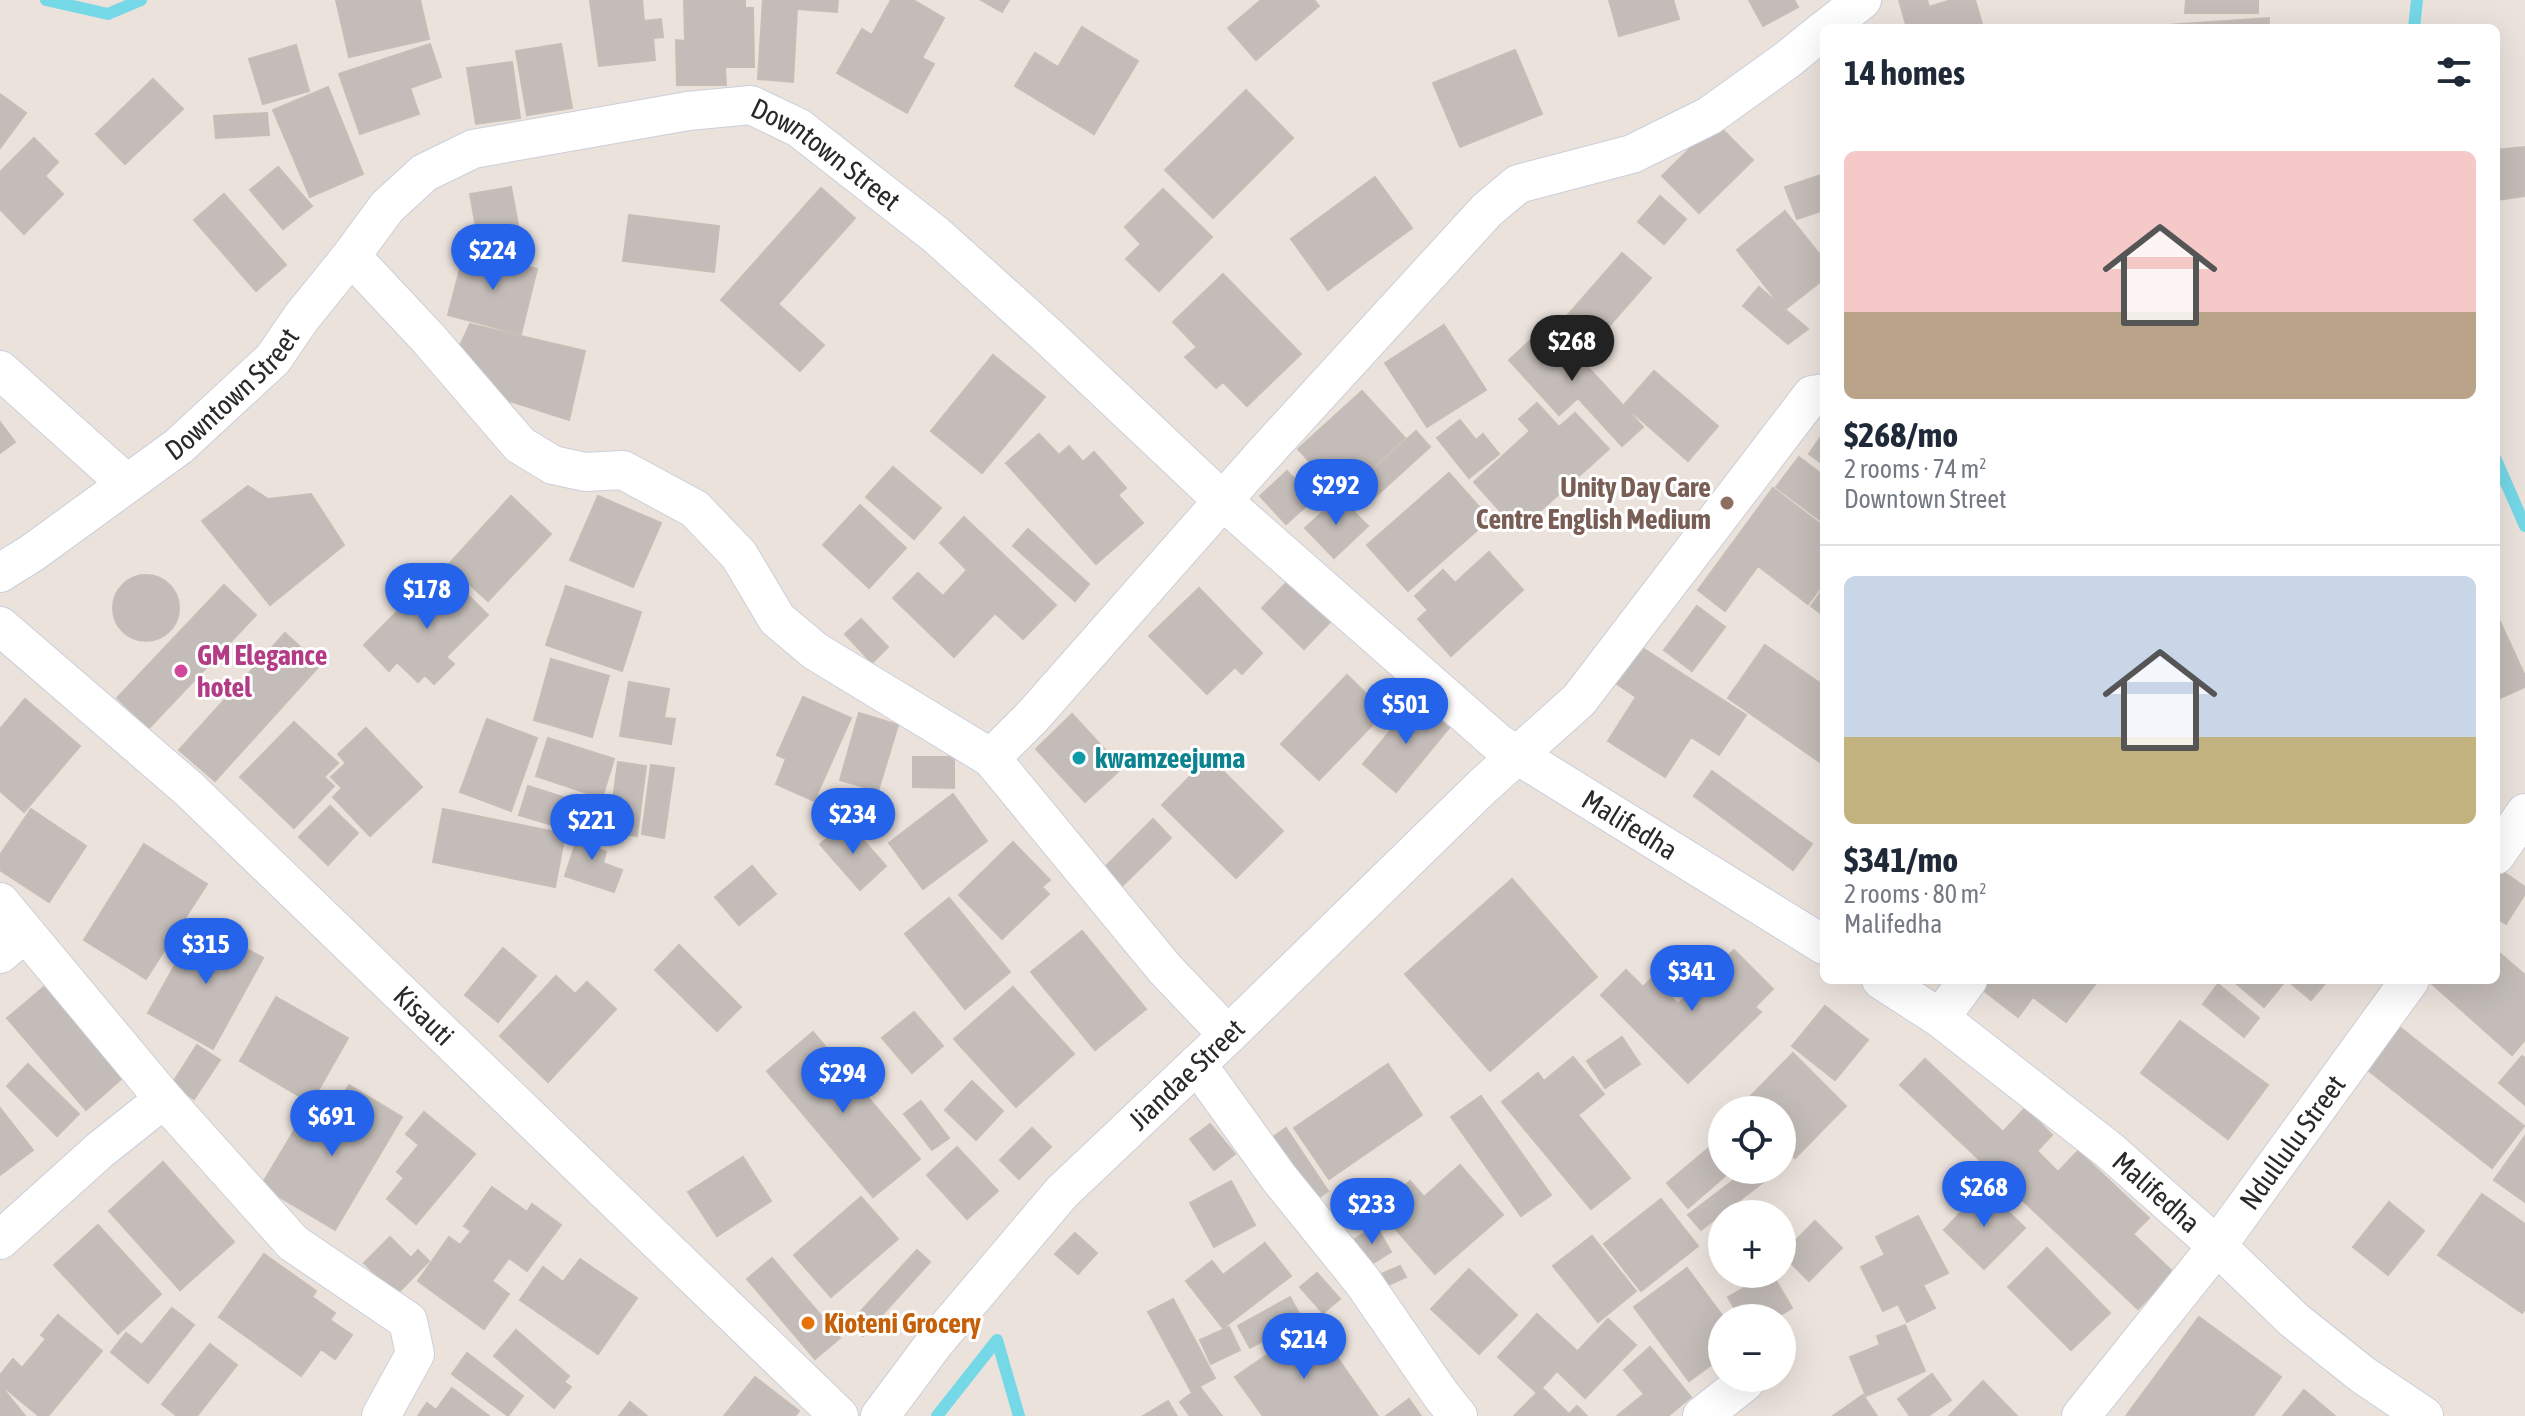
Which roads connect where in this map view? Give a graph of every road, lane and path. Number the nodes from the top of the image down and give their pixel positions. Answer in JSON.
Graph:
{"nodes":[{"id":1,"x":1862,"y":0,"type":"edge"},
{"id":2,"x":1831,"y":24,"type":"edge"},
{"id":3,"x":1820,"y":33,"type":"edge"},
{"id":4,"x":351,"y":256,"type":"junction"},
{"id":5,"x":0,"y":370,"type":"edge"},
{"id":6,"x":1820,"y":394,"type":"edge"},
{"id":7,"x":126,"y":483,"type":"junction"},
{"id":8,"x":1223,"y":501,"type":"junction"},
{"id":9,"x":0,"y":573,"type":"edge"},
{"id":10,"x":0,"y":626,"type":"edge"},
{"id":11,"x":1518,"y":756,"type":"junction"},
{"id":12,"x":991,"y":758,"type":"junction"},
{"id":13,"x":2525,"y":813,"type":"edge"},
{"id":14,"x":2500,"y":849,"type":"edge"},
{"id":15,"x":0,"y":902,"type":"edge"},
{"id":16,"x":12,"y":943,"type":"edge"},
{"id":17,"x":1820,"y":943,"type":"edge"},
{"id":18,"x":1887,"y":984,"type":"edge"},
{"id":19,"x":1965,"y":984,"type":"edge"},
{"id":20,"x":2407,"y":984,"type":"edge"},
{"id":21,"x":1940,"y":1018,"type":"junction"},
{"id":22,"x":1228,"y":1035,"type":"junction"},
{"id":23,"x":1197,"y":1064,"type":"junction"},
{"id":24,"x":164,"y":1099,"type":"junction"},
{"id":25,"x":0,"y":1240,"type":"edge"},
{"id":26,"x":2217,"y":1246,"type":"junction"},
{"id":27,"x":1732,"y":1392,"type":"edge"},
{"id":28,"x":381,"y":1416,"type":"edge"},
{"id":29,"x":839,"y":1416,"type":"edge"},
{"id":30,"x":880,"y":1416,"type":"edge"},
{"id":31,"x":1458,"y":1416,"type":"edge"},
{"id":32,"x":1702,"y":1416,"type":"edge"},
{"id":33,"x":2081,"y":1416,"type":"edge"},
{"id":34,"x":2424,"y":1416,"type":"edge"}],
"edges":[{"from":1,"to":2,"type":"street"},
{"from":3,"to":8,"type":"street"},
{"from":4,"to":7,"type":"street","name":"Downtown Street"},
{"from":4,"to":8,"type":"street","name":"Downtown Street"},
{"from":4,"to":12,"type":"street"},
{"from":5,"to":7,"type":"street"},
{"from":6,"to":11,"type":"street","name":"Jiandae Street"},
{"from":7,"to":9,"type":"street","name":"Downtown Street"},
{"from":8,"to":11,"type":"street","name":"Downtown Street"},
{"from":8,"to":12,"type":"street"},
{"from":10,"to":29,"type":"street","name":"Kisauti"},
{"from":11,"to":17,"type":"street","name":"Malifedha"},
{"from":11,"to":22,"type":"street","name":"Jiandae Street"},
{"from":12,"to":22,"type":"street"},
{"from":13,"to":14,"type":"street"},
{"from":15,"to":16,"type":"street"},
{"from":16,"to":24,"type":"street"},
{"from":18,"to":21,"type":"street","name":"Malifedha"},
{"from":19,"to":21,"type":"street"},
{"from":20,"to":26,"type":"street","name":"Ndullulu Street"},
{"from":21,"to":26,"type":"street","name":"Malifedha"},
{"from":22,"to":23,"type":"street","name":"Jiandae Street"},
{"from":23,"to":30,"type":"street","name":"Jiandae Street"},
{"from":23,"to":31,"type":"street"},
{"from":24,"to":25,"type":"street"},
{"from":24,"to":28,"type":"street"},
{"from":26,"to":33,"type":"street","name":"Ndullulu Street"},
{"from":26,"to":34,"type":"street","name":"Malifedha"},
{"from":27,"to":32,"type":"street"}]}
